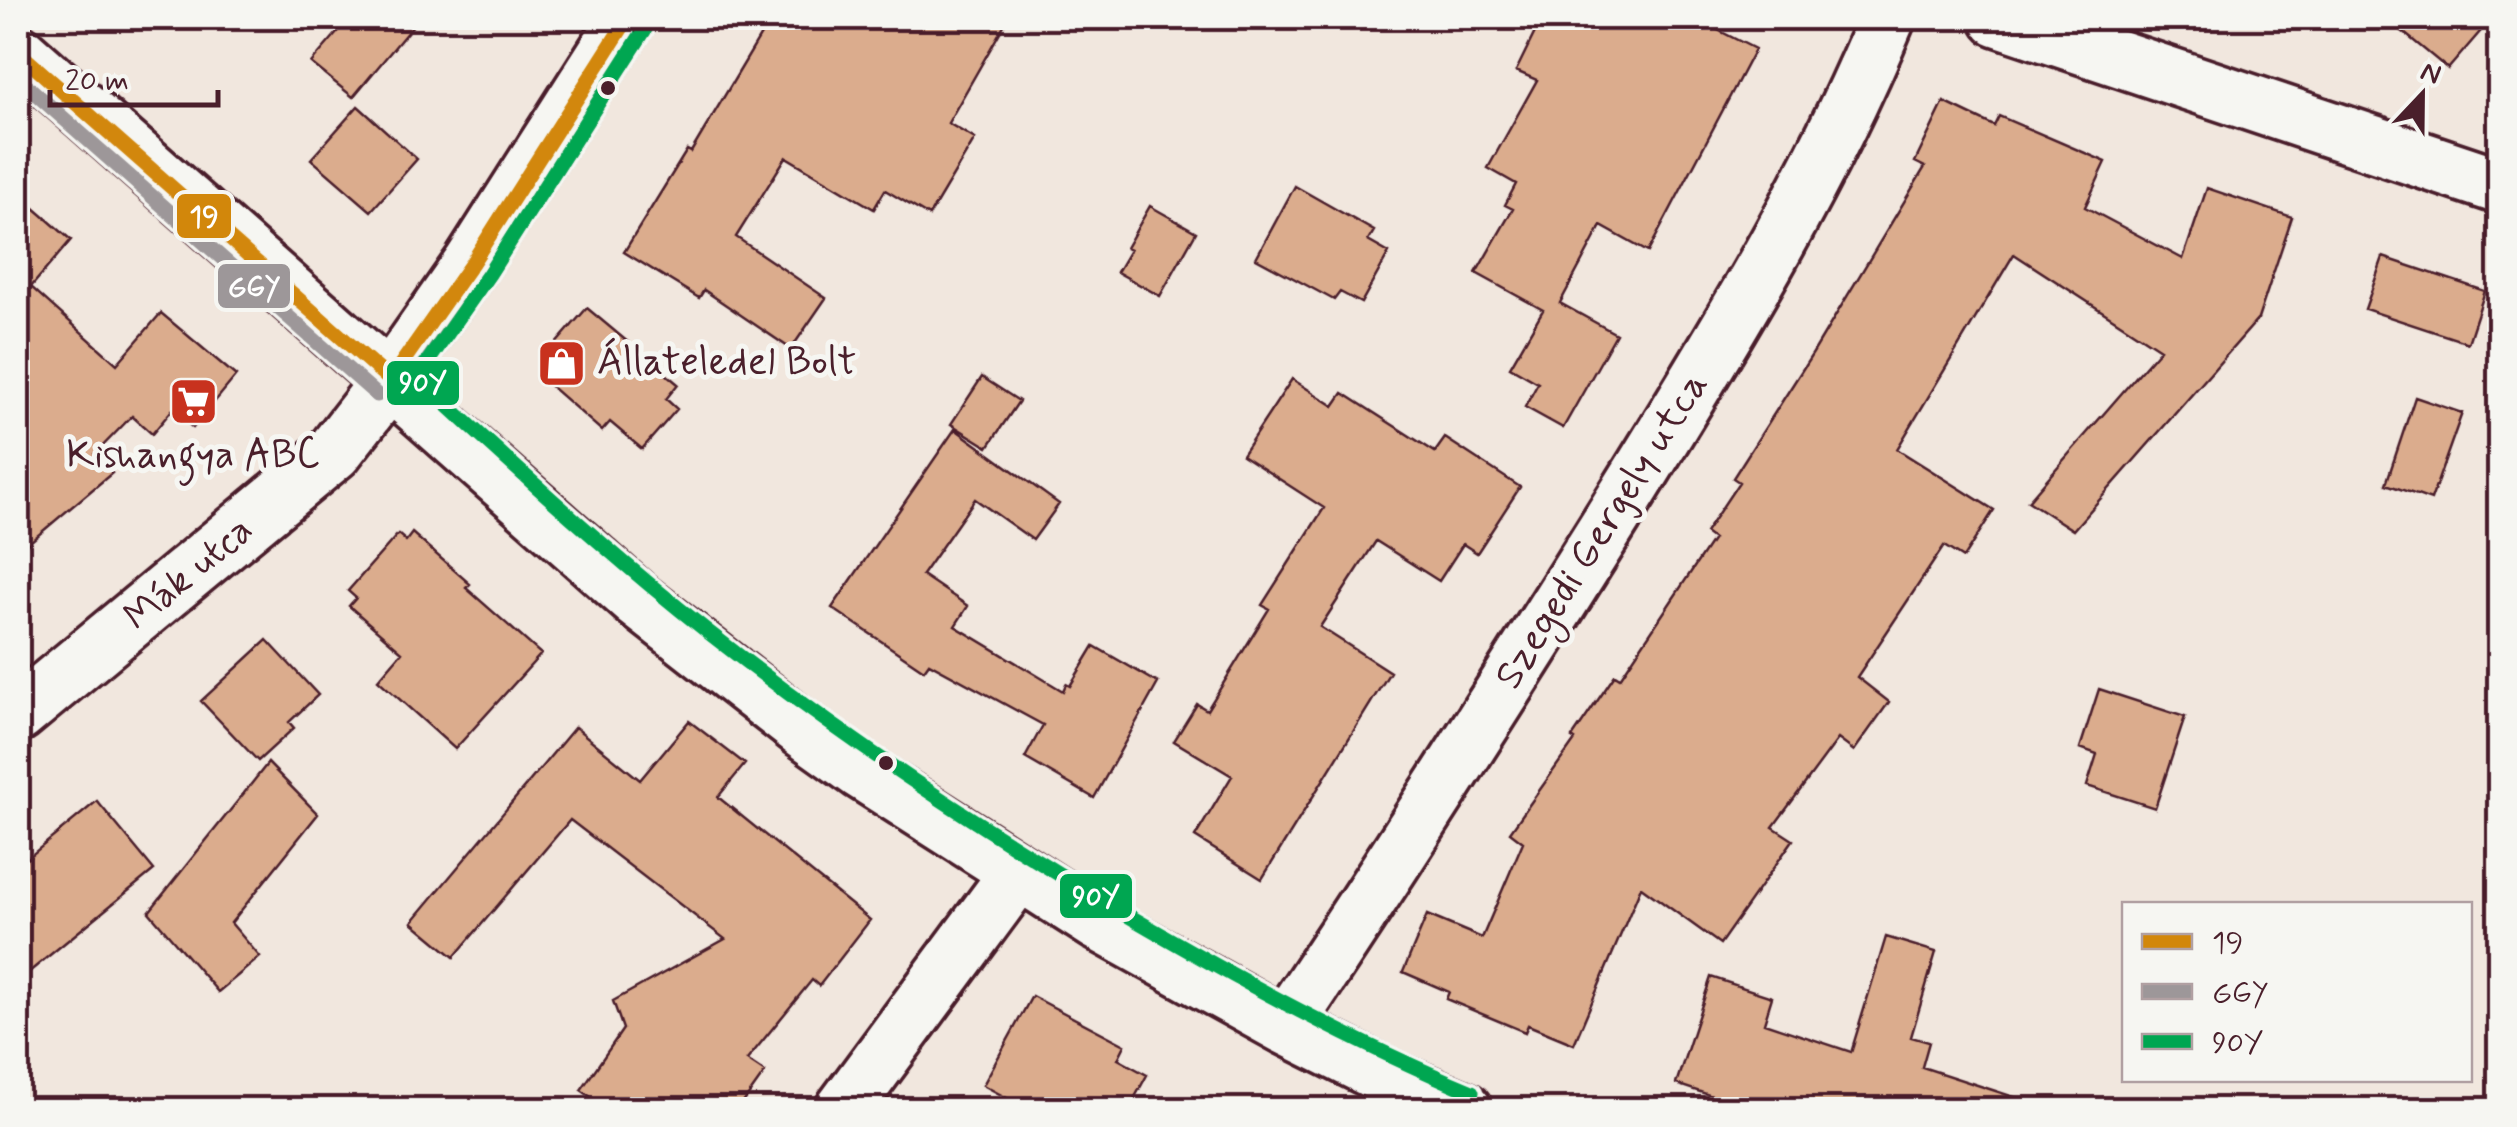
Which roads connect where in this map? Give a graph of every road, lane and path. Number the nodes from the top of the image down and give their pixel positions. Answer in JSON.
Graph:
{"nodes":[{"id":1,"x":628,"y":18,"type":"edge"},
{"id":2,"x":1887,"y":18,"type":"edge"},
{"id":3,"x":1998,"y":18,"type":"edge"},
{"id":4,"x":18,"y":52,"type":"edge"},
{"id":5,"x":2500,"y":186,"type":"edge"},
{"id":6,"x":390,"y":380,"type":"junction"},
{"id":7,"x":18,"y":714,"type":"edge"},
{"id":8,"x":1018,"y":873,"type":"junction"},
{"id":9,"x":1285,"y":1026,"type":"junction"},
{"id":10,"x":843,"y":1110,"type":"edge"},
{"id":11,"x":1464,"y":1110,"type":"edge"}],
"edges":[{"from":1,"to":6,"type":"street","name":"Mák utca"},
{"from":2,"to":9,"type":"street","name":"Szegedi Gergely utca"},
{"from":3,"to":5,"type":"street"},
{"from":4,"to":6,"type":"street"},
{"from":6,"to":7,"type":"street","name":"Mák utca"},
{"from":6,"to":8,"type":"street"},
{"from":8,"to":9,"type":"street"},
{"from":8,"to":10,"type":"street"},
{"from":9,"to":11,"type":"street"}]}
